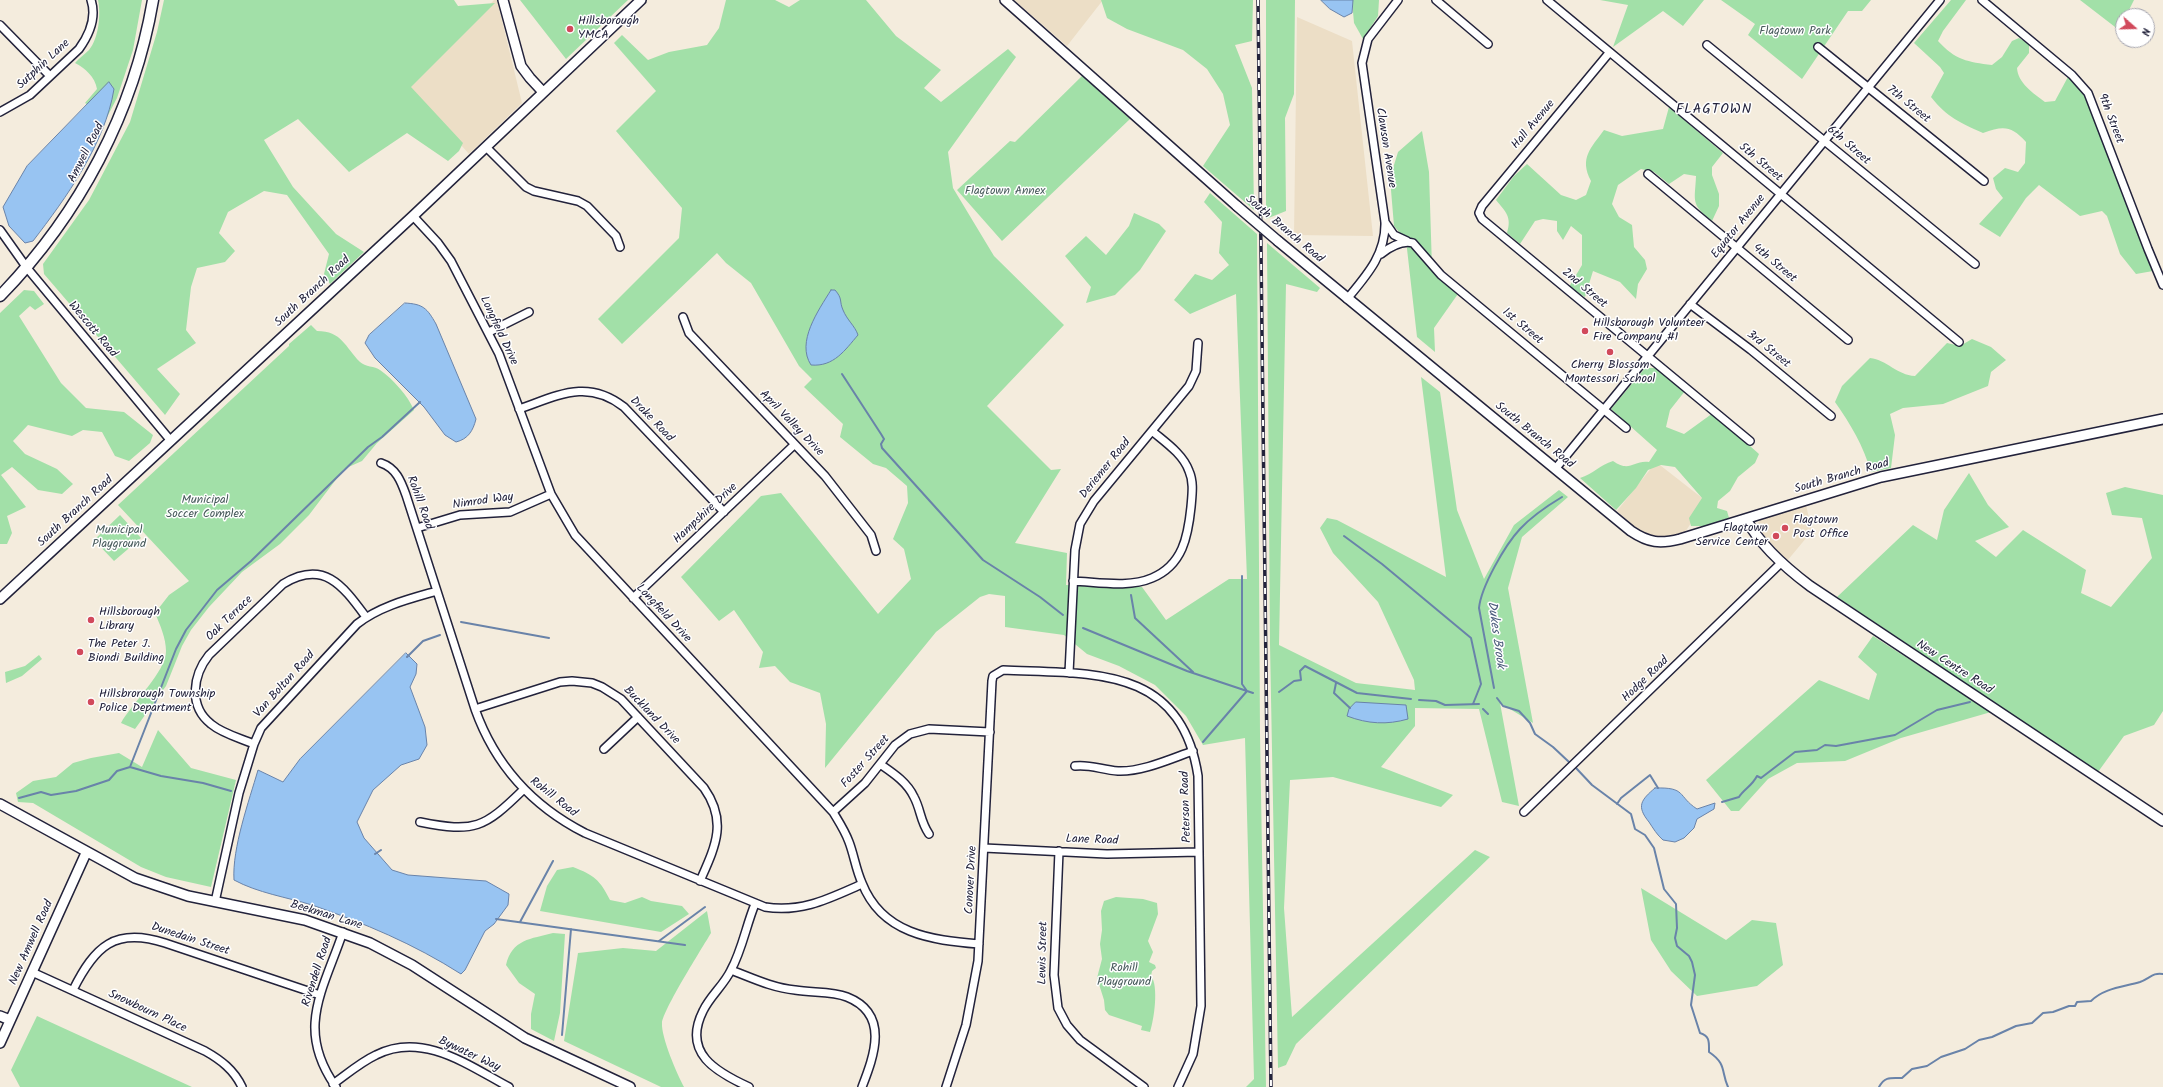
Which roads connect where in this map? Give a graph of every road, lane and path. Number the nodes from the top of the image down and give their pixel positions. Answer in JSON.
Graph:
{"nodes":[{"id":1,"x":91,"y":0,"type":"edge"},
{"id":2,"x":153,"y":0,"type":"edge"},
{"id":3,"x":503,"y":0,"type":"edge"},
{"id":4,"x":641,"y":0,"type":"edge"},
{"id":5,"x":1005,"y":0,"type":"edge"},
{"id":6,"x":1398,"y":0,"type":"edge"},
{"id":7,"x":1436,"y":0,"type":"edge"},
{"id":8,"x":1546,"y":0,"type":"edge"},
{"id":9,"x":1940,"y":0,"type":"edge"},
{"id":10,"x":1982,"y":0,"type":"edge"},
{"id":11,"x":0,"y":25,"type":"edge"},
{"id":12,"x":1488,"y":44,"type":"dead end"},
{"id":13,"x":1707,"y":45,"type":"dead end"},
{"id":14,"x":1818,"y":47,"type":"dead end"},
{"id":15,"x":1609,"y":53,"type":"junction"},
{"id":16,"x":50,"y":76,"type":"junction"},
{"id":17,"x":1868,"y":87,"type":"junction"},
{"id":18,"x":543,"y":92,"type":"junction"},
{"id":19,"x":0,"y":112,"type":"edge"},
{"id":20,"x":1824,"y":140,"type":"junction"},
{"id":21,"x":486,"y":147,"type":"junction"},
{"id":22,"x":1648,"y":174,"type":"dead end"},
{"id":23,"x":1984,"y":181,"type":"dead end"},
{"id":24,"x":1780,"y":194,"type":"junction"},
{"id":25,"x":1480,"y":213,"type":"joint"},
{"id":26,"x":413,"y":216,"type":"junction"},
{"id":27,"x":1385,"y":222,"type":"junction"},
{"id":28,"x":0,"y":230,"type":"edge"},
{"id":29,"x":1407,"y":242,"type":"junction"},
{"id":30,"x":620,"y":247,"type":"dead end"},
{"id":31,"x":1736,"y":247,"type":"junction"},
{"id":32,"x":1379,"y":256,"type":"junction"},
{"id":33,"x":1975,"y":264,"type":"dead end"},
{"id":34,"x":26,"y":268,"type":"junction"},
{"id":35,"x":2163,"y":285,"type":"edge"},
{"id":36,"x":0,"y":296,"type":"edge"},
{"id":37,"x":1347,"y":299,"type":"junction"},
{"id":38,"x":1690,"y":304,"type":"junction"},
{"id":39,"x":529,"y":312,"type":"dead end"},
{"id":40,"x":683,"y":317,"type":"dead end"},
{"id":41,"x":489,"y":332,"type":"junction"},
{"id":42,"x":1848,"y":340,"type":"dead end"},
{"id":43,"x":1959,"y":342,"type":"dead end"},
{"id":44,"x":1198,"y":343,"type":"dead end"},
{"id":45,"x":1648,"y":356,"type":"junction"},
{"id":46,"x":519,"y":409,"type":"junction"},
{"id":47,"x":1604,"y":409,"type":"junction"},
{"id":48,"x":1831,"y":416,"type":"dead end"},
{"id":49,"x":2163,"y":419,"type":"edge"},
{"id":50,"x":1626,"y":428,"type":"dead end"},
{"id":51,"x":1152,"y":431,"type":"junction"},
{"id":52,"x":170,"y":441,"type":"junction"},
{"id":53,"x":1750,"y":441,"type":"dead end"},
{"id":54,"x":794,"y":445,"type":"junction"},
{"id":55,"x":381,"y":463,"type":"dead end"},
{"id":56,"x":1556,"y":468,"type":"junction"},
{"id":57,"x":551,"y":494,"type":"junction"},
{"id":58,"x":724,"y":512,"type":"junction"},
{"id":59,"x":1746,"y":519,"type":"junction"},
{"id":60,"x":417,"y":528,"type":"junction"},
{"id":61,"x":876,"y":552,"type":"dead end"},
{"id":62,"x":1782,"y":562,"type":"junction"},
{"id":63,"x":1073,"y":581,"type":"junction"},
{"id":64,"x":437,"y":590,"type":"junction"},
{"id":65,"x":633,"y":598,"type":"junction"},
{"id":66,"x":0,"y":599,"type":"edge"},
{"id":67,"x":366,"y":616,"type":"junction"},
{"id":68,"x":998,"y":671,"type":"joint"},
{"id":69,"x":1069,"y":673,"type":"junction"},
{"id":70,"x":475,"y":709,"type":"junction"},
{"id":71,"x":638,"y":718,"type":"junction"},
{"id":72,"x":990,"y":732,"type":"junction"},
{"id":73,"x":254,"y":744,"type":"junction"},
{"id":74,"x":604,"y":749,"type":"dead end"},
{"id":75,"x":1193,"y":751,"type":"junction"},
{"id":76,"x":880,"y":764,"type":"junction"},
{"id":77,"x":1074,"y":766,"type":"dead end"},
{"id":78,"x":523,"y":790,"type":"junction"},
{"id":79,"x":0,"y":804,"type":"edge"},
{"id":80,"x":833,"y":812,"type":"junction"},
{"id":81,"x":1524,"y":812,"type":"dead end"},
{"id":82,"x":2163,"y":821,"type":"edge"},
{"id":83,"x":420,"y":822,"type":"dead end"},
{"id":84,"x":929,"y":834,"type":"dead end"},
{"id":85,"x":984,"y":848,"type":"junction"},
{"id":86,"x":1059,"y":851,"type":"junction"},
{"id":87,"x":1199,"y":852,"type":"junction"},
{"id":88,"x":86,"y":853,"type":"junction"},
{"id":89,"x":700,"y":881,"type":"junction"},
{"id":90,"x":862,"y":884,"type":"junction"},
{"id":91,"x":215,"y":902,"type":"junction"},
{"id":92,"x":755,"y":904,"type":"junction"},
{"id":93,"x":343,"y":932,"type":"junction"},
{"id":94,"x":979,"y":944,"type":"junction"},
{"id":95,"x":731,"y":970,"type":"junction"},
{"id":96,"x":32,"y":972,"type":"junction"},
{"id":97,"x":73,"y":990,"type":"junction"},
{"id":98,"x":320,"y":995,"type":"junction"},
{"id":99,"x":0,"y":1016,"type":"edge"},
{"id":100,"x":10,"y":1020,"type":"junction"},
{"id":101,"x":0,"y":1043,"type":"edge"},
{"id":102,"x":334,"y":1085,"type":"edge"},
{"id":103,"x":242,"y":1087,"type":"edge"},
{"id":104,"x":510,"y":1087,"type":"edge"},
{"id":105,"x":630,"y":1087,"type":"edge"},
{"id":106,"x":749,"y":1087,"type":"edge"},
{"id":107,"x":862,"y":1087,"type":"edge"},
{"id":108,"x":946,"y":1087,"type":"edge"},
{"id":109,"x":1144,"y":1087,"type":"edge"},
{"id":110,"x":1178,"y":1087,"type":"edge"}],
"edges":[{"from":1,"to":16,"type":"street","name":"Sutphin Lane"},
{"from":2,"to":34,"type":"main road","name":"Amwell Road"},
{"from":3,"to":18,"type":"street"},
{"from":4,"to":18,"type":"street","name":"South Branch Road"},
{"from":5,"to":37,"type":"street","name":"South Branch Road","bridge":true},
{"from":6,"to":27,"type":"street","name":"Clawson Avenue"},
{"from":7,"to":12,"type":"street"},
{"from":8,"to":15,"type":"street","name":"5th Street"},
{"from":9,"to":17,"type":"street","name":"Equator Avenue"},
{"from":10,"to":35,"type":"street","name":"9th Street"},
{"from":11,"to":16,"type":"street"},
{"from":13,"to":20,"type":"street","name":"6th Street"},
{"from":14,"to":17,"type":"street","name":"7th Street"},
{"from":15,"to":24,"type":"street","name":"5th Street"},
{"from":15,"to":25,"type":"street","name":"Hall Avenue"},
{"from":16,"to":19,"type":"street","name":"Sutphin Lane"},
{"from":17,"to":20,"type":"street","name":"Equator Avenue"},
{"from":17,"to":23,"type":"street","name":"7th Street"},
{"from":18,"to":21,"type":"street","name":"South Branch Road"},
{"from":20,"to":24,"type":"street","name":"Equator Avenue"},
{"from":20,"to":33,"type":"street","name":"6th Street"},
{"from":21,"to":26,"type":"street","name":"South Branch Road"},
{"from":21,"to":30,"type":"street"},
{"from":22,"to":31,"type":"street","name":"4th Street"},
{"from":24,"to":31,"type":"street","name":"Equator Avenue"},
{"from":24,"to":43,"type":"street","name":"5th Street"},
{"from":25,"to":45,"type":"street","name":"2nd Street"},
{"from":26,"to":41,"type":"street","name":"Longfield Drive"},
{"from":26,"to":52,"type":"street","name":"South Branch Road"},
{"from":27,"to":29,"type":"street","name":"1st Street"},
{"from":27,"to":32,"type":"street","name":"Clawson Avenue"},
{"from":28,"to":34,"type":"street","name":"Wescott Road"},
{"from":29,"to":32,"type":"street"},
{"from":29,"to":47,"type":"street","name":"1st Street"},
{"from":31,"to":38,"type":"street","name":"Equator Avenue"},
{"from":31,"to":42,"type":"street","name":"4th Street"},
{"from":32,"to":37,"type":"street","name":"Clawson Avenue"},
{"from":34,"to":36,"type":"main road","name":"Amwell Road"},
{"from":34,"to":52,"type":"street","name":"Wescott Road"},
{"from":37,"to":56,"type":"street","name":"South Branch Road"},
{"from":38,"to":45,"type":"street","name":"Equator Avenue"},
{"from":38,"to":48,"type":"street","name":"3rd Street"},
{"from":39,"to":41,"type":"street"},
{"from":40,"to":54,"type":"street","name":"April Valley Drive"},
{"from":41,"to":46,"type":"street","name":"Longfield Drive"},
{"from":44,"to":51,"type":"street","name":"Deriemer Road"},
{"from":45,"to":47,"type":"street","name":"Equator Avenue"},
{"from":45,"to":53,"type":"street","name":"2nd Street"},
{"from":46,"to":57,"type":"street","name":"Longfield Drive"},
{"from":46,"to":58,"type":"street","name":"Drake Road"},
{"from":47,"to":50,"type":"street","name":"1st Street"},
{"from":47,"to":56,"type":"street","name":"Equator Avenue"},
{"from":49,"to":59,"type":"street","name":"South Branch Road"},
{"from":51,"to":63,"type":"street","name":"Deriemer Road"},
{"from":51,"to":63,"type":"street"},
{"from":52,"to":66,"type":"street","name":"South Branch Road"},
{"from":54,"to":58,"type":"street","name":"Hampshire Drive"},
{"from":54,"to":61,"type":"street","name":"April Valley Drive"},
{"from":55,"to":60,"type":"street","name":"Rohill Road"},
{"from":56,"to":59,"type":"street","name":"South Branch Road"},
{"from":57,"to":60,"type":"street","name":"Nimrod Way"},
{"from":57,"to":65,"type":"street","name":"Longfield Drive"},
{"from":58,"to":65,"type":"street","name":"Hampshire Drive"},
{"from":59,"to":62,"type":"street","name":"New Centre Road"},
{"from":60,"to":64,"type":"street","name":"Rohill Road"},
{"from":62,"to":81,"type":"street","name":"Hodge Road"},
{"from":62,"to":82,"type":"street","name":"New Centre Road"},
{"from":63,"to":69,"type":"street","name":"Deriemer Road"},
{"from":64,"to":67,"type":"street","name":"Van Bolton Road"},
{"from":64,"to":70,"type":"street","name":"Rohill Road"},
{"from":65,"to":80,"type":"street","name":"Longfield Drive"},
{"from":67,"to":73,"type":"street","name":"Van Bolton Road"},
{"from":67,"to":73,"type":"street","name":"Oak Terrace"},
{"from":68,"to":69,"type":"street","name":"Peterson Road"},
{"from":68,"to":72,"type":"street","name":"Conover Drive"},
{"from":69,"to":75,"type":"street","name":"Peterson Road"},
{"from":70,"to":71,"type":"street","name":"Buckland Drive"},
{"from":70,"to":78,"type":"street","name":"Rohill Road"},
{"from":71,"to":74,"type":"street"},
{"from":71,"to":89,"type":"street","name":"Buckland Drive"},
{"from":72,"to":76,"type":"street","name":"Foster Street"},
{"from":72,"to":85,"type":"street","name":"Conover Drive"},
{"from":73,"to":91,"type":"street","name":"Van Bolton Road"},
{"from":75,"to":77,"type":"street"},
{"from":75,"to":87,"type":"street","name":"Peterson Road"},
{"from":76,"to":80,"type":"street","name":"Foster Street"},
{"from":76,"to":84,"type":"street"},
{"from":78,"to":83,"type":"street"},
{"from":78,"to":89,"type":"street","name":"Rohill Road"},
{"from":79,"to":88,"type":"street","name":"Beekman Lane"},
{"from":80,"to":90,"type":"street","name":"Longfield Drive"},
{"from":85,"to":86,"type":"street","name":"Lane Road"},
{"from":85,"to":94,"type":"street","name":"Conover Drive"},
{"from":86,"to":87,"type":"street","name":"Lane Road"},
{"from":86,"to":109,"type":"street","name":"Lewis Street"},
{"from":87,"to":110,"type":"street","name":"Peterson Road"},
{"from":88,"to":91,"type":"street","name":"Beekman Lane"},
{"from":88,"to":96,"type":"street","name":"New Amwell Road"},
{"from":89,"to":92,"type":"street","name":"Rohill Road"},
{"from":90,"to":92,"type":"street","name":"Rohill Road"},
{"from":90,"to":94,"type":"street","name":"Longfield Drive"},
{"from":91,"to":93,"type":"street","name":"Beekman Lane"},
{"from":92,"to":95,"type":"street"},
{"from":93,"to":98,"type":"street","name":"Rivendell Road"},
{"from":93,"to":105,"type":"street","name":"Beekman Lane"},
{"from":94,"to":108,"type":"street","name":"Conover Drive"},
{"from":95,"to":106,"type":"street"},
{"from":95,"to":107,"type":"street"},
{"from":96,"to":97,"type":"street","name":"Snowbourn Place"},
{"from":96,"to":100,"type":"street","name":"New Amwell Road"},
{"from":97,"to":98,"type":"street","name":"Dunedain Street"},
{"from":97,"to":103,"type":"street","name":"Snowbourn Place"},
{"from":98,"to":102,"type":"street","name":"Rivendell Road"},
{"from":99,"to":100,"type":"street"},
{"from":100,"to":101,"type":"street","name":"New Amwell Road"},
{"from":102,"to":104,"type":"street","name":"Bywater Way"}]}
